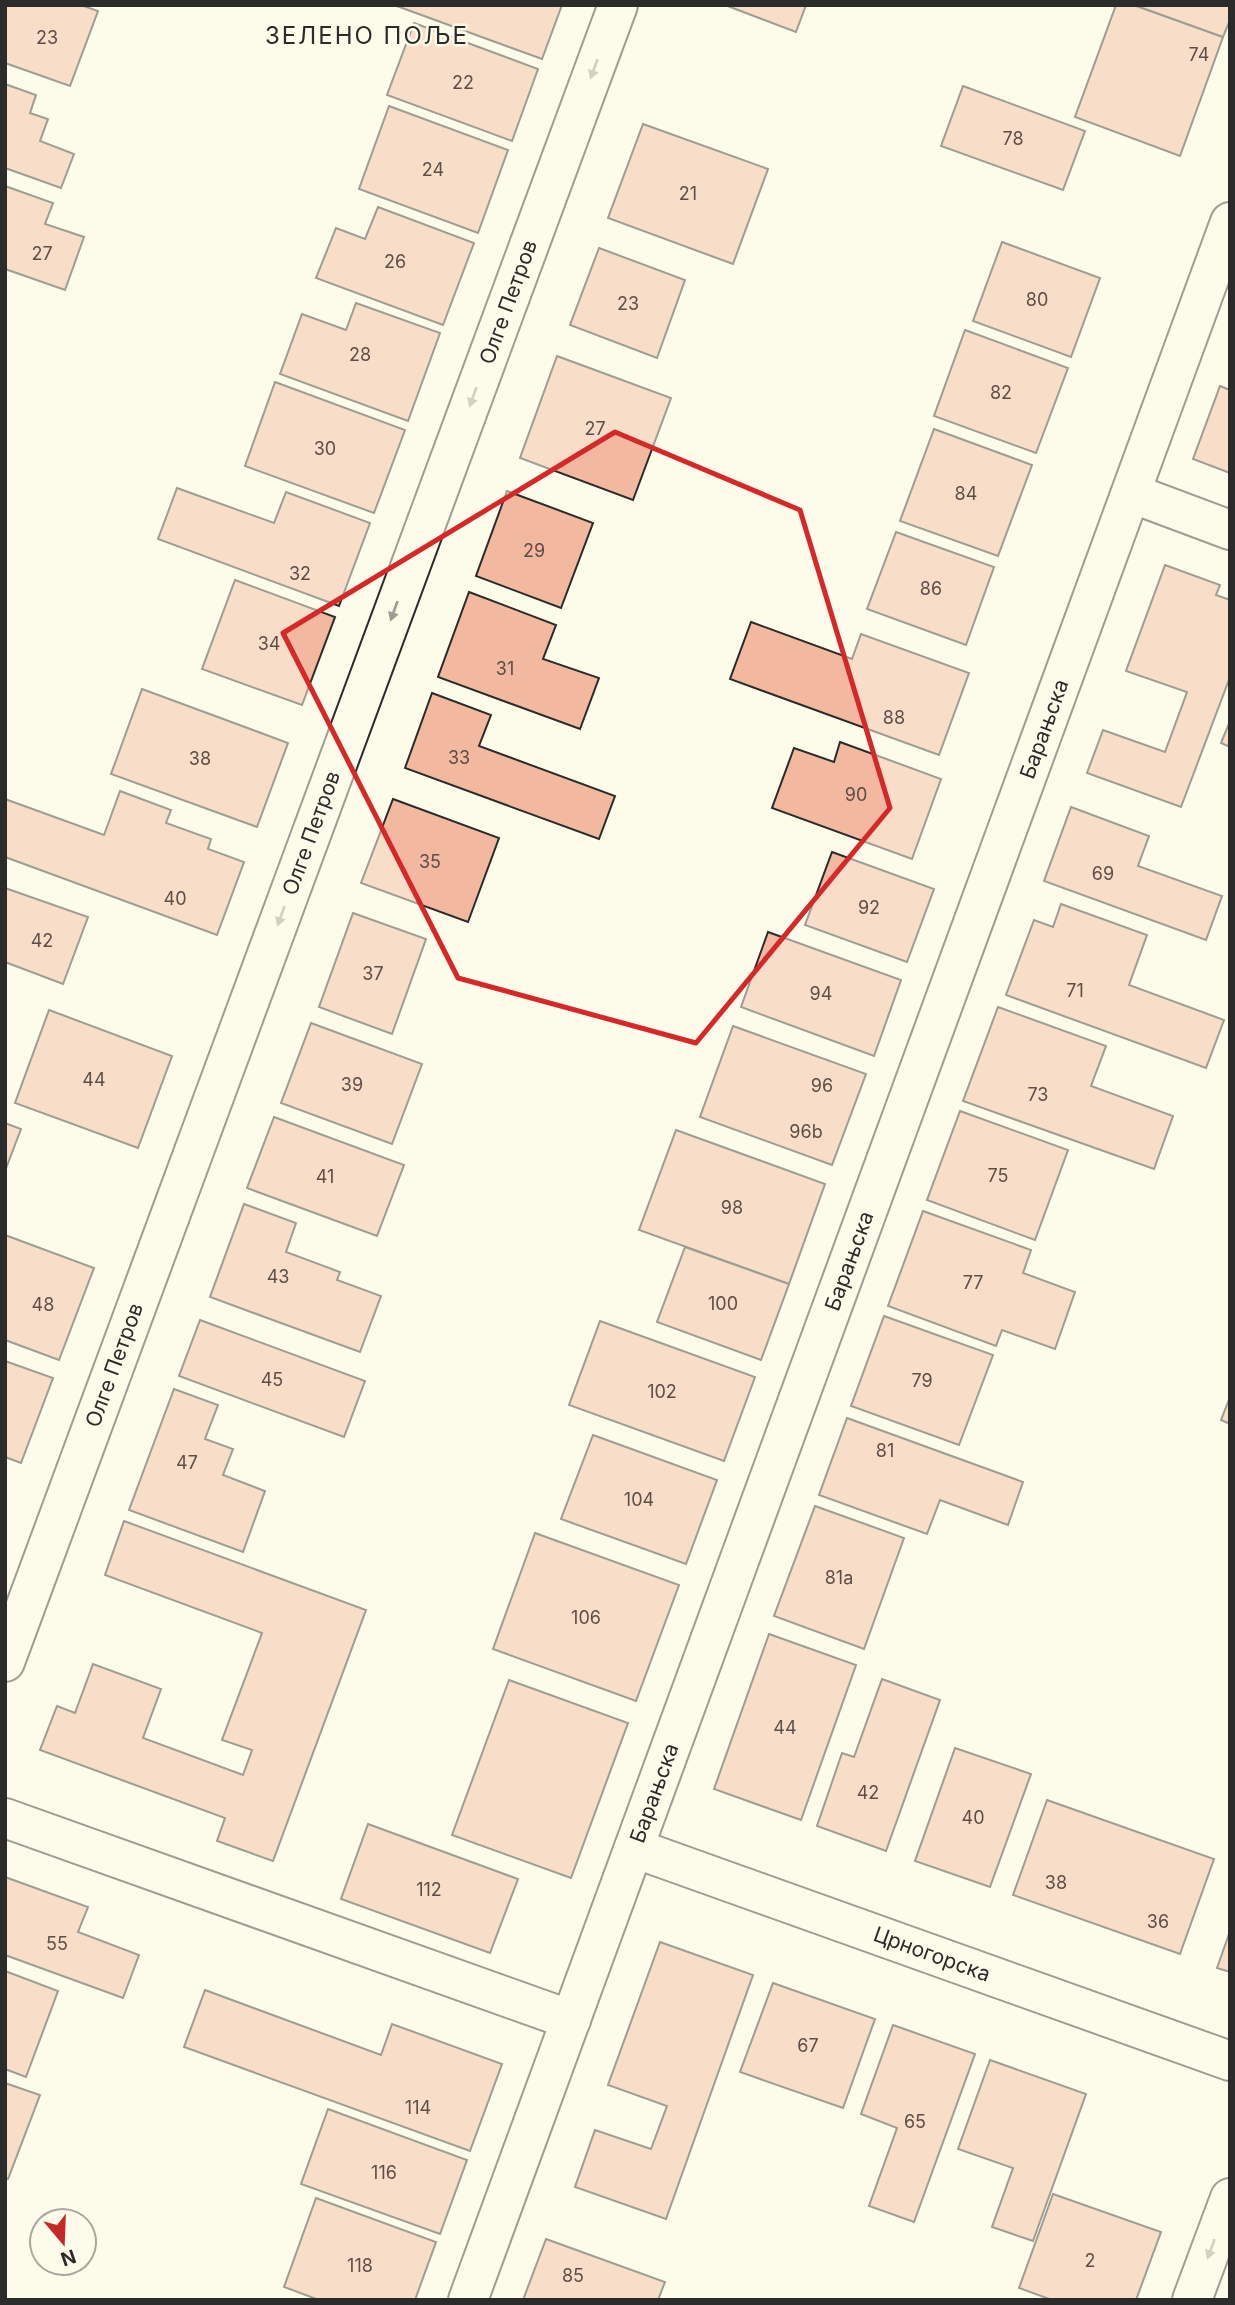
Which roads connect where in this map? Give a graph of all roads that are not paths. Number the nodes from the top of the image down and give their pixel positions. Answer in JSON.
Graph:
{"nodes":[{"id":1,"x":618,"y":5,"type":"edge"},
{"id":2,"x":1230,"y":222,"type":"edge"},
{"id":3,"x":1131,"y":493,"type":"junction"},
{"id":4,"x":1230,"y":530,"type":"edge"},
{"id":5,"x":12,"y":1622,"type":"edge"},
{"id":6,"x":5,"y":1662,"type":"edge"},
{"id":7,"x":5,"y":1818,"type":"edge"},
{"id":8,"x":634,"y":1848,"type":"junction"},
{"id":9,"x":571,"y":2020,"type":"junction"},
{"id":10,"x":1230,"y":2061,"type":"edge"},
{"id":11,"x":1230,"y":2198,"type":"edge"},
{"id":12,"x":468,"y":2300,"type":"edge"},
{"id":13,"x":1192,"y":2300,"type":"edge"}],
"edges":[{"from":1,"to":5,"type":"street","name":"Олге Петров","one_way":true},
{"from":2,"to":3,"type":"street","name":"Барањска"},
{"from":3,"to":4,"type":"street"},
{"from":3,"to":8,"type":"street","name":"Барањска"},
{"from":5,"to":6,"type":"street","name":"Олге Петров"},
{"from":7,"to":9,"type":"street"},
{"from":8,"to":9,"type":"street","name":"Барањска"},
{"from":8,"to":10,"type":"street","name":"Црногорска"},
{"from":9,"to":12,"type":"street","name":"Барањска"},
{"from":11,"to":13,"type":"street","one_way":true}]}
